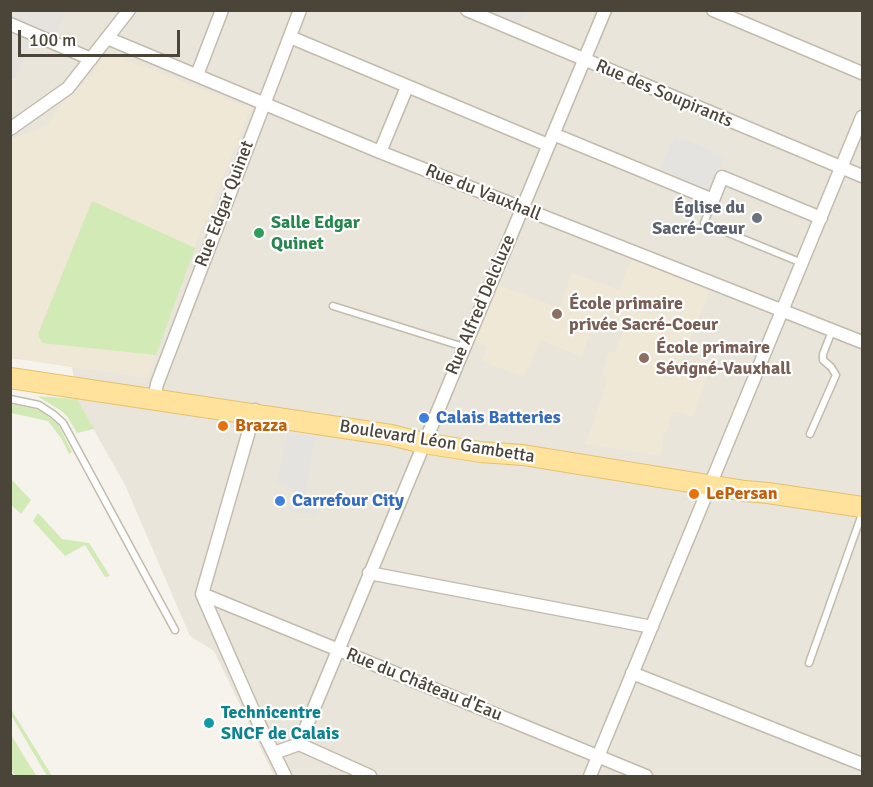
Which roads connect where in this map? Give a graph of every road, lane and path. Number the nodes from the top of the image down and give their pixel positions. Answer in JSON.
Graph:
{"nodes":[{"id":1,"x":129,"y":10,"type":"edge"},
{"id":2,"x":222,"y":10,"type":"edge"},
{"id":3,"x":300,"y":10,"type":"edge"},
{"id":4,"x":467,"y":10,"type":"edge"},
{"id":5,"x":605,"y":10,"type":"edge"},
{"id":6,"x":713,"y":10,"type":"edge"},
{"id":7,"x":10,"y":24,"type":"edge"},
{"id":8,"x":290,"y":37,"type":"junction"},
{"id":9,"x":106,"y":38,"type":"junction"},
{"id":10,"x":91,"y":59,"type":"junction"},
{"id":11,"x":584,"y":60,"type":"junction"},
{"id":12,"x":862,"y":73,"type":"edge"},
{"id":13,"x":197,"y":75,"type":"junction"},
{"id":14,"x":406,"y":87,"type":"junction"},
{"id":15,"x":264,"y":103,"type":"junction"},
{"id":16,"x":862,"y":117,"type":"edge"},
{"id":17,"x":10,"y":129,"type":"edge"},
{"id":18,"x":550,"y":140,"type":"junction"},
{"id":19,"x":380,"y":152,"type":"junction"},
{"id":20,"x":842,"y":168,"type":"junction"},
{"id":21,"x":862,"y":177,"type":"edge"},
{"id":22,"x":713,"y":200,"type":"junction"},
{"id":23,"x":522,"y":208,"type":"junction"},
{"id":24,"x":821,"y":218,"type":"junction"},
{"id":25,"x":802,"y":263,"type":"junction"},
{"id":26,"x":333,"y":306,"type":"dead end"},
{"id":27,"x":783,"y":312,"type":"junction"},
{"id":28,"x":832,"y":330,"type":"junction"},
{"id":29,"x":862,"y":342,"type":"edge"},
{"id":30,"x":464,"y":347,"type":"junction"},
{"id":31,"x":10,"y":370,"type":"edge"},
{"id":32,"x":10,"y":378,"type":"edge"},
{"id":33,"x":154,"y":396,"type":"junction"},
{"id":34,"x":10,"y":399,"type":"edge"},
{"id":35,"x":255,"y":411,"type":"junction"},
{"id":36,"x":810,"y":434,"type":"dead end"},
{"id":37,"x":425,"y":438,"type":"junction"},
{"id":38,"x":712,"y":481,"type":"junction"},
{"id":39,"x":862,"y":500,"type":"edge"},
{"id":40,"x":862,"y":507,"type":"edge"},
{"id":41,"x":862,"y":514,"type":"edge"},
{"id":42,"x":369,"y":573,"type":"junction"},
{"id":43,"x":202,"y":594,"type":"junction"},
{"id":44,"x":652,"y":627,"type":"junction"},
{"id":45,"x":175,"y":630,"type":"dead end"},
{"id":46,"x":338,"y":649,"type":"junction"},
{"id":47,"x":809,"y":663,"type":"dead end"},
{"id":48,"x":633,"y":673,"type":"junction"},
{"id":49,"x":299,"y":744,"type":"junction"},
{"id":50,"x":274,"y":753,"type":"junction"},
{"id":51,"x":598,"y":756,"type":"junction"},
{"id":52,"x":862,"y":764,"type":"edge"},
{"id":53,"x":285,"y":777,"type":"edge"},
{"id":54,"x":370,"y":777,"type":"edge"},
{"id":55,"x":590,"y":777,"type":"edge"},
{"id":56,"x":646,"y":777,"type":"edge"}],
"edges":[{"from":1,"to":9,"type":"street"},
{"from":2,"to":13,"type":"street"},
{"from":3,"to":8,"type":"street","name":"Rue Edgar Quinet"},
{"from":4,"to":11,"type":"street","name":"Rue des Soupirants"},
{"from":5,"to":11,"type":"street","name":"Rue Alfred Delcluze"},
{"from":6,"to":12,"type":"street"},
{"from":7,"to":10,"type":"street"},
{"from":8,"to":14,"type":"street"},
{"from":8,"to":15,"type":"street","name":"Rue Edgar Quinet"},
{"from":9,"to":10,"type":"street"},
{"from":9,"to":13,"type":"street","name":"Rue du Vauxhall"},
{"from":10,"to":17,"type":"street"},
{"from":11,"to":18,"type":"street","name":"Rue Alfred Delcluze"},
{"from":11,"to":20,"type":"street","name":"Rue des Soupirants"},
{"from":13,"to":15,"type":"street","name":"Rue du Vauxhall"},
{"from":14,"to":18,"type":"street"},
{"from":14,"to":19,"type":"street"},
{"from":15,"to":19,"type":"street","name":"Rue du Vauxhall"},
{"from":15,"to":33,"type":"street","name":"Rue Edgar Quinet"},
{"from":16,"to":20,"type":"street"},
{"from":18,"to":22,"type":"street"},
{"from":18,"to":23,"type":"street","name":"Rue Alfred Delcluze"},
{"from":19,"to":23,"type":"street","name":"Rue du Vauxhall"},
{"from":20,"to":21,"type":"street","name":"Rue des Soupirants"},
{"from":20,"to":24,"type":"street"},
{"from":22,"to":24,"type":"street"},
{"from":22,"to":25,"type":"lane"},
{"from":23,"to":27,"type":"street","name":"Rue du Vauxhall"},
{"from":23,"to":30,"type":"street","name":"Rue Alfred Delcluze"},
{"from":24,"to":25,"type":"street"},
{"from":25,"to":27,"type":"street"},
{"from":26,"to":30,"type":"lane"},
{"from":27,"to":28,"type":"street","name":"Rue du Vauxhall"},
{"from":27,"to":38,"type":"street"},
{"from":28,"to":29,"type":"street","name":"Rue du Vauxhall"},
{"from":28,"to":36,"type":"lane"},
{"from":30,"to":37,"type":"street","name":"Rue Alfred Delcluze"},
{"from":31,"to":33,"type":"main road","name":"Boulevard Léon Gambetta"},
{"from":32,"to":33,"type":"main road","name":"Boulevard Léon Gambetta"},
{"from":33,"to":35,"type":"main road","name":"Boulevard Léon Gambetta"},
{"from":34,"to":45,"type":"lane"},
{"from":35,"to":37,"type":"main road","name":"Boulevard Léon Gambetta"},
{"from":35,"to":43,"type":"street"},
{"from":37,"to":38,"type":"main road","name":"Boulevard Léon Gambetta"},
{"from":37,"to":42,"type":"street","name":"Rue Alfred Delcluze"},
{"from":38,"to":39,"type":"main road","name":"Boulevard Léon Gambetta"},
{"from":38,"to":40,"type":"main road","name":"Boulevard Léon Gambetta"},
{"from":38,"to":44,"type":"street"},
{"from":41,"to":47,"type":"lane"},
{"from":42,"to":44,"type":"street"},
{"from":42,"to":46,"type":"street","name":"Rue Alfred Delcluze"},
{"from":43,"to":46,"type":"street","name":"Rue du Château d'Eau"},
{"from":43,"to":50,"type":"street"},
{"from":44,"to":48,"type":"street"},
{"from":46,"to":49,"type":"street","name":"Rue Alfred Delcluze"},
{"from":46,"to":51,"type":"street","name":"Rue du Château d'Eau"},
{"from":48,"to":51,"type":"street"},
{"from":48,"to":52,"type":"street"},
{"from":49,"to":50,"type":"street"},
{"from":49,"to":54,"type":"street"},
{"from":50,"to":53,"type":"street"},
{"from":51,"to":55,"type":"street"},
{"from":51,"to":56,"type":"street","name":"Rue du Château d'Eau"}]}
